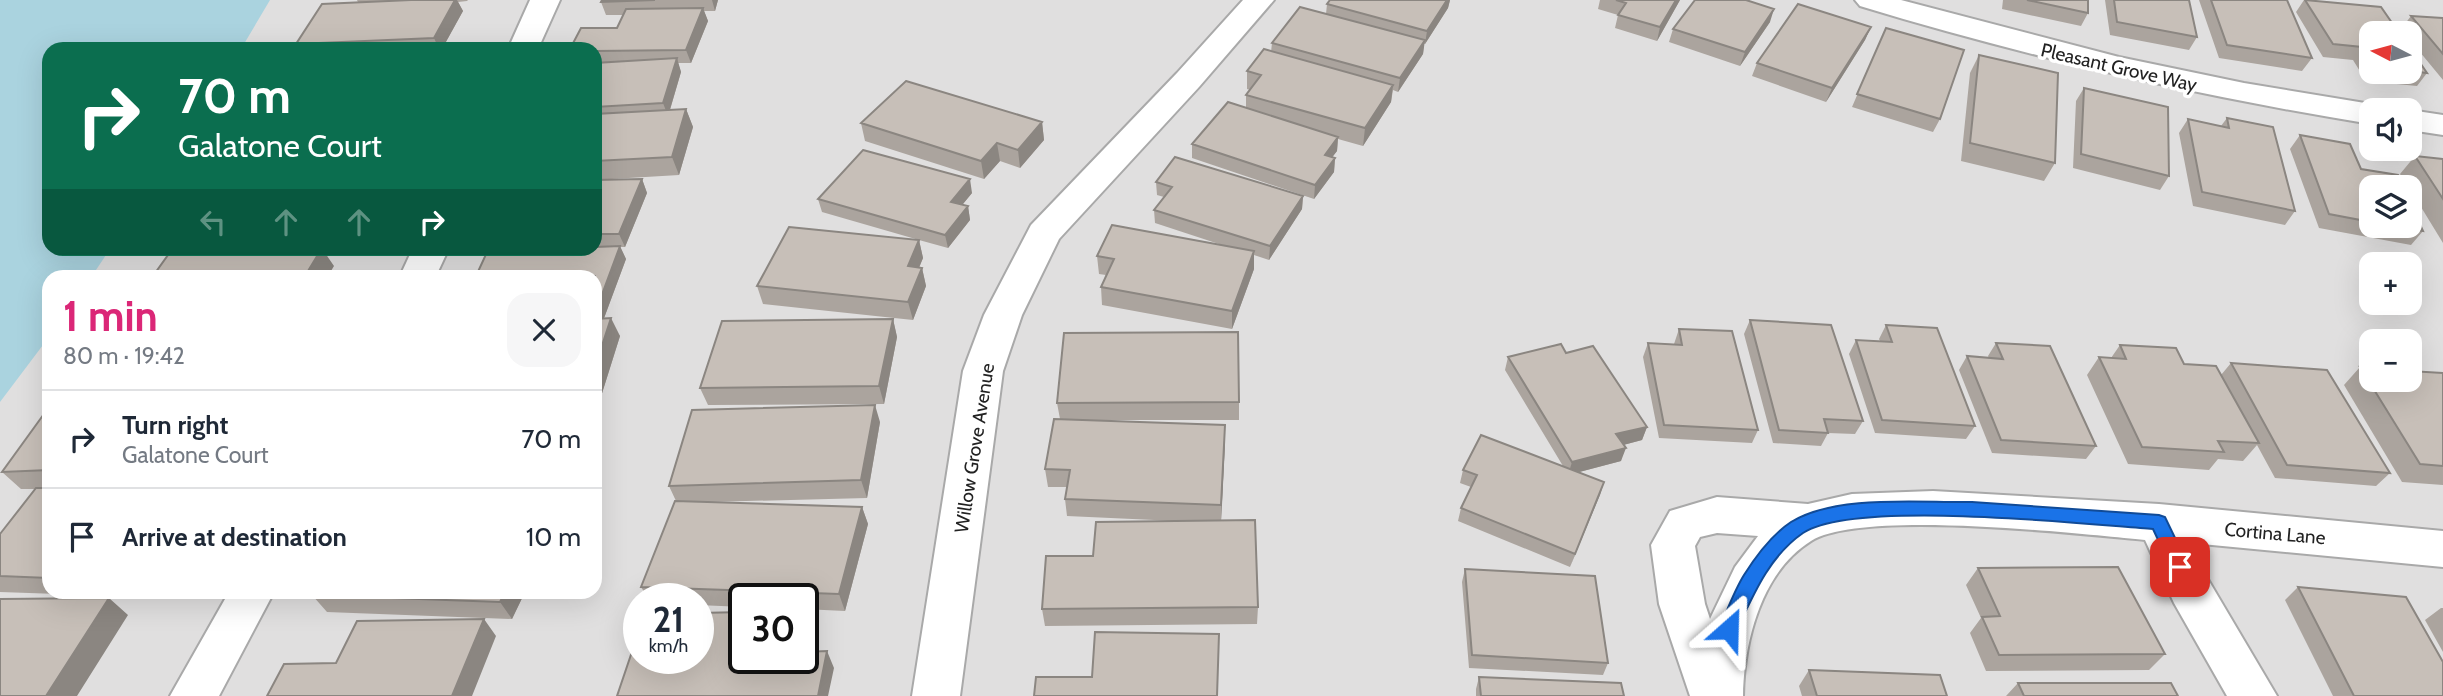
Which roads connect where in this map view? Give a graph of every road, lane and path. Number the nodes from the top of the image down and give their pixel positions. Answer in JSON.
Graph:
{"nodes":[{"id":1,"x":545,"y":0,"type":"edge"},
{"id":2,"x":1259,"y":0,"type":"edge"},
{"id":3,"x":1870,"y":0,"type":"edge"},
{"id":4,"x":526,"y":42,"type":"edge"},
{"id":5,"x":2359,"y":112,"type":"edge"},
{"id":6,"x":2422,"y":122,"type":"edge"},
{"id":7,"x":2443,"y":125,"type":"edge"},
{"id":8,"x":1810,"y":522,"type":"junction"},
{"id":9,"x":2159,"y":522,"type":"junction"},
{"id":10,"x":2443,"y":549,"type":"edge"},
{"id":11,"x":248,"y":599,"type":"edge"},
{"id":12,"x":194,"y":696,"type":"edge"},
{"id":13,"x":936,"y":696,"type":"edge"},
{"id":14,"x":1717,"y":696,"type":"edge"},
{"id":15,"x":2253,"y":696,"type":"edge"}],
"edges":[{"from":1,"to":4,"type":"street"},
{"from":2,"to":13,"type":"street","name":"Willow Grove Avenue"},
{"from":3,"to":5,"type":"street","name":"Pleasant Grove Way"},
{"from":6,"to":7,"type":"street"},
{"from":8,"to":9,"type":"street","name":"Cortina Lane"},
{"from":8,"to":14,"type":"street","name":"Cortina Lane"},
{"from":8,"to":14,"type":"street"},
{"from":9,"to":10,"type":"street","name":"Cortina Lane"},
{"from":9,"to":15,"type":"street"},
{"from":11,"to":12,"type":"street"}]}
